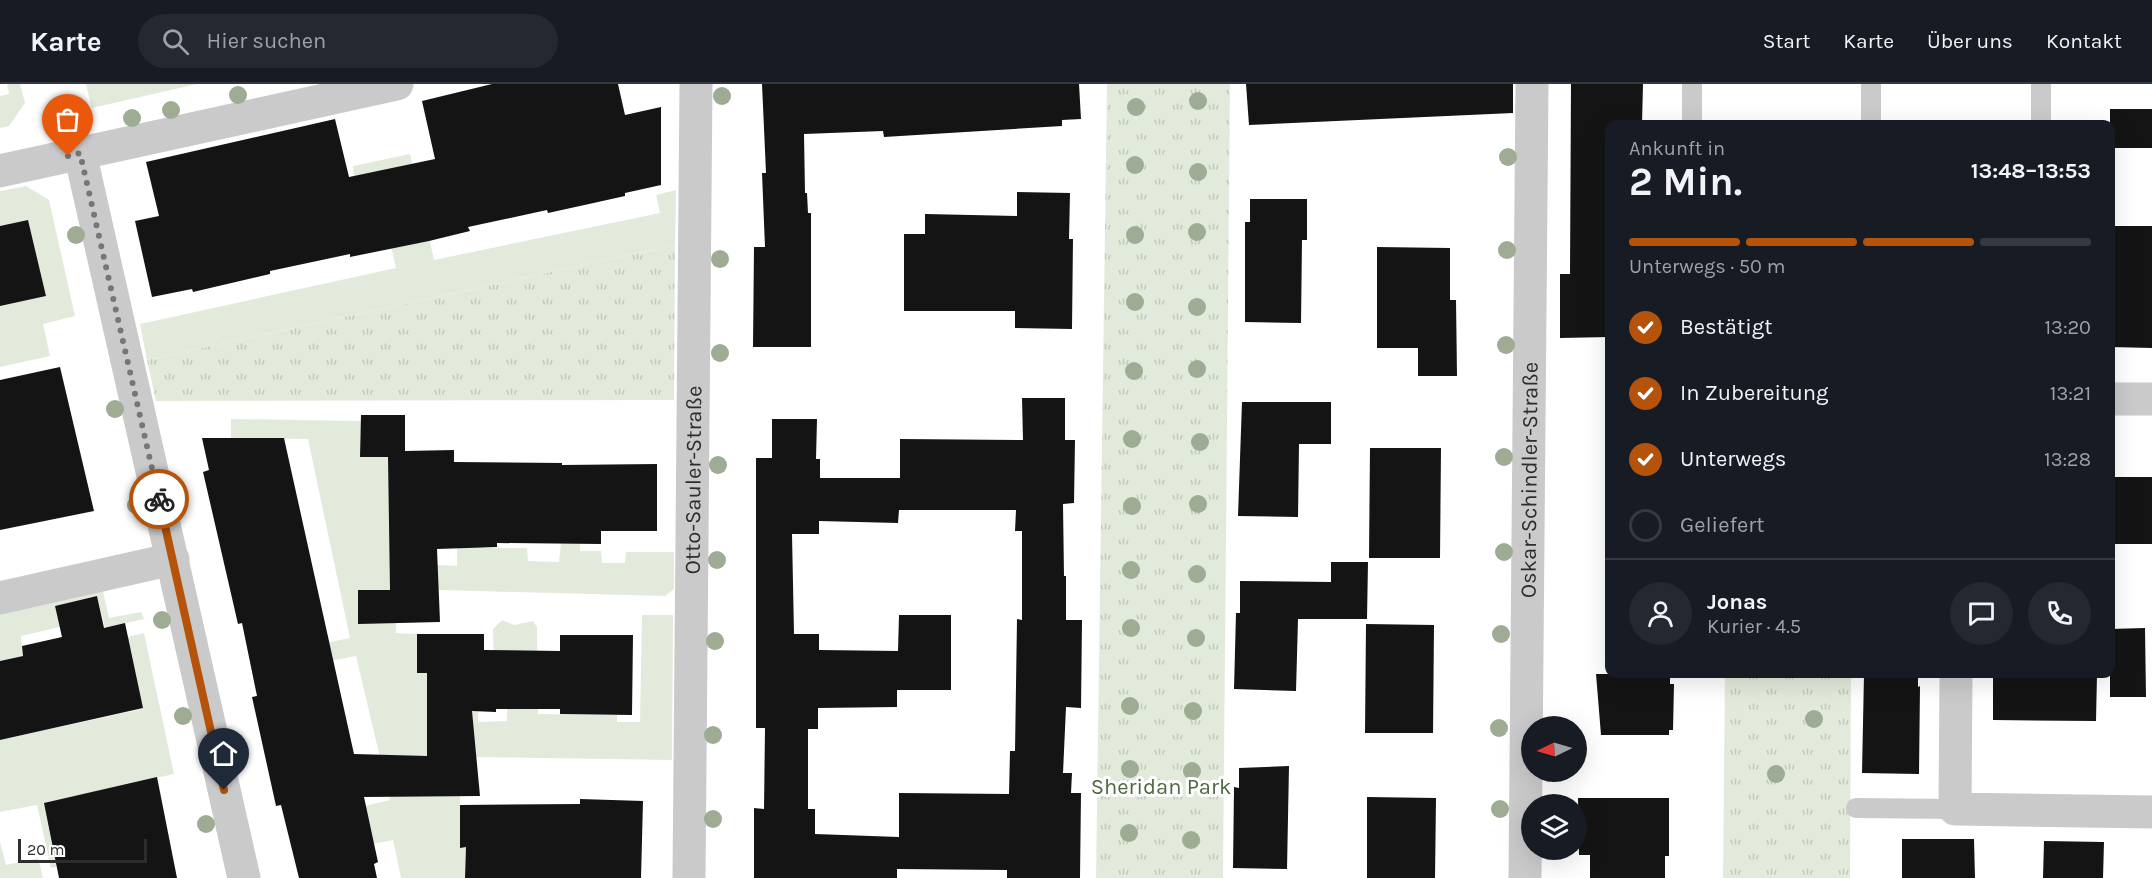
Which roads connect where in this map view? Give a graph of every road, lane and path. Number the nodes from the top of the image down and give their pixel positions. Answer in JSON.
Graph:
{"nodes":[{"id":1,"x":397,"y":84,"type":"edge"},
{"id":2,"x":696,"y":84,"type":"edge"},
{"id":3,"x":1533,"y":84,"type":"edge"},
{"id":4,"x":1692,"y":84,"type":"edge"},
{"id":5,"x":1871,"y":84,"type":"edge"},
{"id":6,"x":2041,"y":84,"type":"edge"},
{"id":7,"x":1692,"y":120,"type":"edge"},
{"id":8,"x":1871,"y":120,"type":"edge"},
{"id":9,"x":2042,"y":120,"type":"edge"},
{"id":10,"x":80,"y":153,"type":"junction"},
{"id":11,"x":0,"y":171,"type":"edge"},
{"id":12,"x":2115,"y":399,"type":"edge"},
{"id":13,"x":2152,"y":399,"type":"edge"},
{"id":14,"x":173,"y":559,"type":"junction"},
{"id":15,"x":0,"y":598,"type":"edge"},
{"id":16,"x":1956,"y":678,"type":"edge"},
{"id":17,"x":1856,"y":808,"type":"dead end"},
{"id":18,"x":1955,"y":809,"type":"junction"},
{"id":19,"x":2152,"y":812,"type":"edge"},
{"id":20,"x":244,"y":878,"type":"edge"},
{"id":21,"x":688,"y":878,"type":"edge"},
{"id":22,"x":1525,"y":878,"type":"edge"}],
"edges":[{"from":1,"to":10,"type":"street"},
{"from":2,"to":21,"type":"street","name":"Otto-Sauler-Straße"},
{"from":3,"to":22,"type":"street","name":"Oskar-Schindler-Straße"},
{"from":4,"to":7,"type":"lane"},
{"from":5,"to":8,"type":"lane"},
{"from":6,"to":9,"type":"lane"},
{"from":10,"to":11,"type":"street"},
{"from":10,"to":14,"type":"street"},
{"from":12,"to":13,"type":"street"},
{"from":14,"to":15,"type":"street"},
{"from":14,"to":20,"type":"street"},
{"from":16,"to":18,"type":"street"},
{"from":17,"to":18,"type":"lane"},
{"from":18,"to":19,"type":"street"}]}
